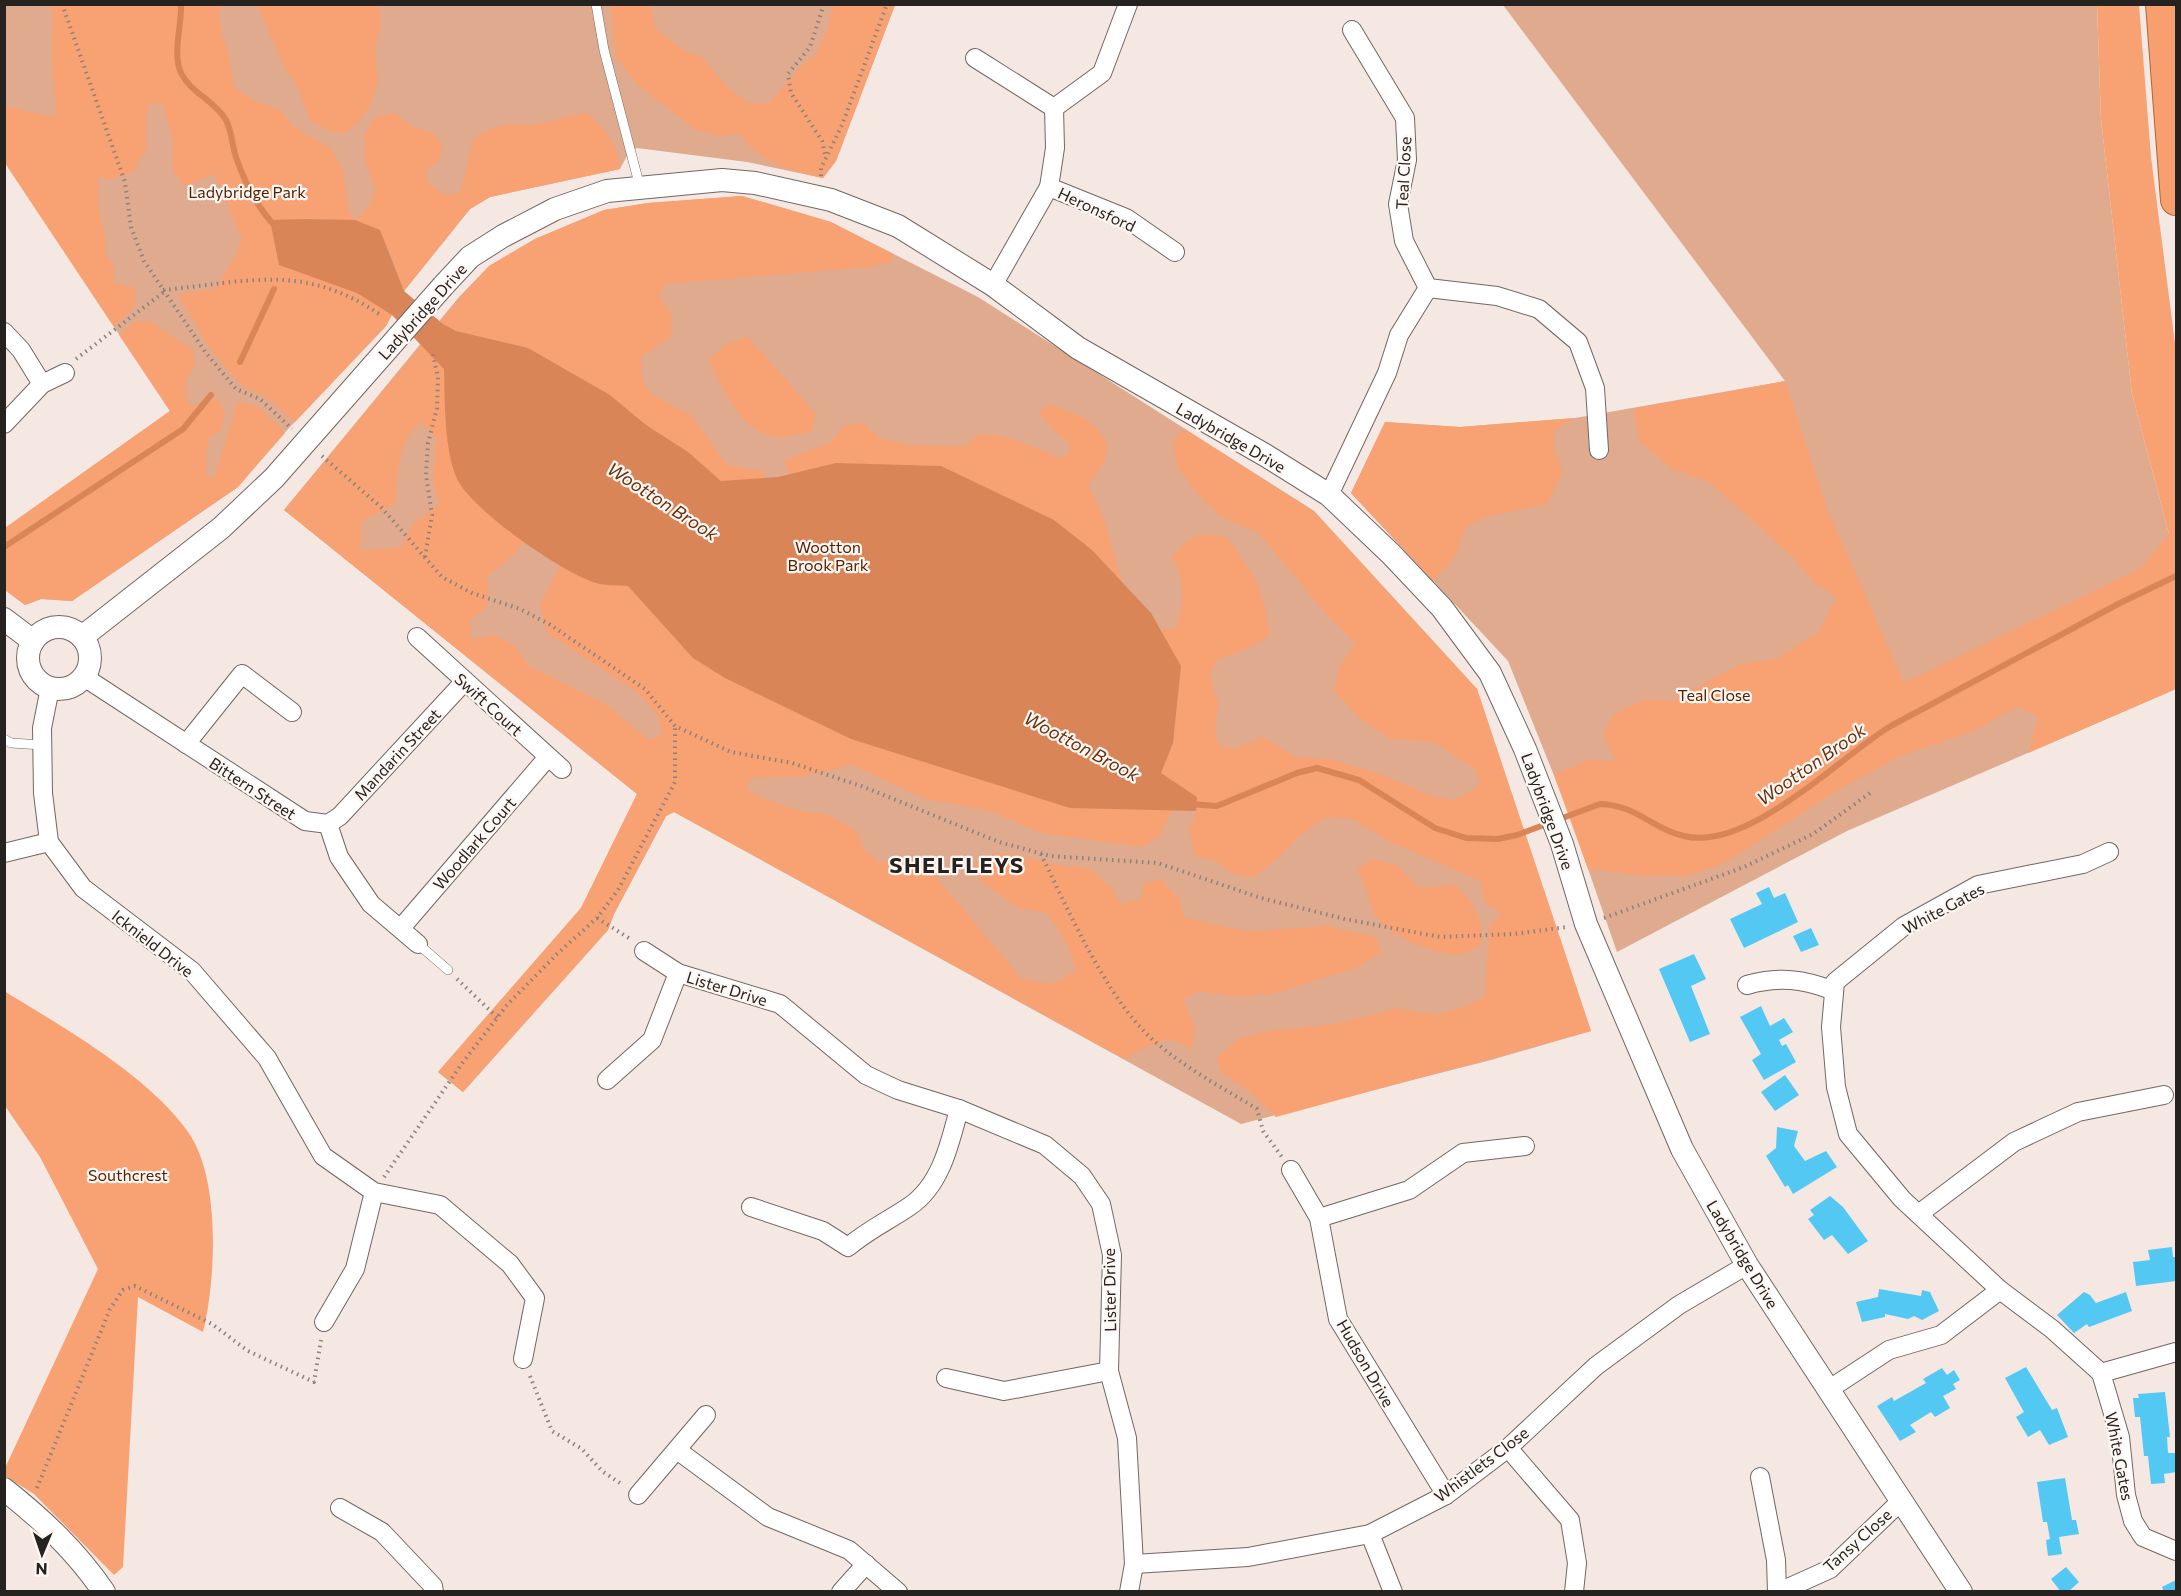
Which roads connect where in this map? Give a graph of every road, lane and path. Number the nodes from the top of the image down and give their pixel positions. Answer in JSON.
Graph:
{"nodes":[{"id":1,"x":62,"y":4,"type":"edge"},
{"id":2,"x":596,"y":4,"type":"edge"},
{"id":3,"x":824,"y":4,"type":"edge"},
{"id":4,"x":887,"y":4,"type":"edge"},
{"id":5,"x":1128,"y":4,"type":"edge"},
{"id":6,"x":2161,"y":4,"type":"edge"},
{"id":7,"x":1352,"y":30,"type":"dead end"},
{"id":8,"x":975,"y":58,"type":"dead end"},
{"id":9,"x":1054,"y":108,"type":"junction"},
{"id":10,"x":826,"y":158,"type":"junction"},
{"id":11,"x":639,"y":187,"type":"junction"},
{"id":12,"x":1049,"y":187,"type":"junction"},
{"id":13,"x":819,"y":198,"type":"junction"},
{"id":14,"x":2176,"y":200,"type":"edge"},
{"id":15,"x":1175,"y":252,"type":"dead end"},
{"id":16,"x":993,"y":285,"type":"junction"},
{"id":17,"x":1428,"y":288,"type":"junction"},
{"id":18,"x":163,"y":291,"type":"junction"},
{"id":19,"x":382,"y":316,"type":"dead end"},
{"id":20,"x":4,"y":332,"type":"edge"},
{"id":21,"x":432,"y":351,"type":"dead end"},
{"id":22,"x":65,"y":373,"type":"joint"},
{"id":23,"x":42,"y":384,"type":"junction"},
{"id":24,"x":4,"y":424,"type":"edge"},
{"id":25,"x":307,"y":442,"type":"junction"},
{"id":26,"x":1599,"y":450,"type":"dead end"},
{"id":27,"x":1329,"y":495,"type":"junction"},
{"id":28,"x":425,"y":558,"type":"junction"},
{"id":29,"x":4,"y":619,"type":"edge"},
{"id":30,"x":82,"y":637,"type":"junction"},
{"id":31,"x":417,"y":637,"type":"dead end"},
{"id":32,"x":33,"y":640,"type":"junction"},
{"id":33,"x":84,"y":677,"type":"junction"},
{"id":34,"x":464,"y":682,"type":"junction"},
{"id":35,"x":50,"y":688,"type":"junction"},
{"id":36,"x":292,"y":712,"type":"dead end"},
{"id":37,"x":675,"y":726,"type":"junction"},
{"id":38,"x":4,"y":739,"type":"edge"},
{"id":39,"x":186,"y":744,"type":"junction"},
{"id":40,"x":42,"y":745,"type":"junction"},
{"id":41,"x":548,"y":757,"type":"junction"},
{"id":42,"x":562,"y":769,"type":"dead end"},
{"id":43,"x":1870,"y":793,"type":"dead end"},
{"id":44,"x":328,"y":824,"type":"junction"},
{"id":45,"x":49,"y":842,"type":"junction"},
{"id":46,"x":2109,"y":852,"type":"dead end"},
{"id":47,"x":4,"y":853,"type":"edge"},
{"id":48,"x":1041,"y":853,"type":"junction"},
{"id":49,"x":597,"y":918,"type":"junction"},
{"id":50,"x":1586,"y":924,"type":"junction"},
{"id":51,"x":401,"y":928,"type":"junction"},
{"id":52,"x":418,"y":944,"type":"joint"},
{"id":53,"x":644,"y":951,"type":"joint"},
{"id":54,"x":448,"y":970,"type":"joint"},
{"id":55,"x":678,"y":974,"type":"junction"},
{"id":56,"x":1747,"y":985,"type":"dead end"},
{"id":57,"x":1834,"y":991,"type":"junction"},
{"id":58,"x":498,"y":1018,"type":"junction"},
{"id":59,"x":607,"y":1080,"type":"dead end"},
{"id":60,"x":2164,"y":1095,"type":"dead end"},
{"id":61,"x":959,"y":1109,"type":"junction"},
{"id":62,"x":1525,"y":1146,"type":"dead end"},
{"id":63,"x":1291,"y":1170,"type":"joint"},
{"id":64,"x":374,"y":1192,"type":"junction"},
{"id":65,"x":751,"y":1207,"type":"dead end"},
{"id":66,"x":1920,"y":1214,"type":"junction"},
{"id":67,"x":1319,"y":1218,"type":"junction"},
{"id":68,"x":1747,"y":1265,"type":"junction"},
{"id":69,"x":2000,"y":1290,"type":"junction"},
{"id":70,"x":324,"y":1322,"type":"joint"},
{"id":71,"x":2176,"y":1352,"type":"edge"},
{"id":72,"x":523,"y":1359,"type":"joint"},
{"id":73,"x":1109,"y":1371,"type":"junction"},
{"id":74,"x":2101,"y":1373,"type":"junction"},
{"id":75,"x":946,"y":1378,"type":"dead end"},
{"id":76,"x":1828,"y":1390,"type":"junction"},
{"id":77,"x":706,"y":1415,"type":"dead end"},
{"id":78,"x":1508,"y":1448,"type":"junction"},
{"id":79,"x":677,"y":1450,"type":"junction"},
{"id":80,"x":1760,"y":1477,"type":"dead end"},
{"id":81,"x":4,"y":1490,"type":"edge"},
{"id":82,"x":638,"y":1495,"type":"joint"},
{"id":83,"x":1446,"y":1495,"type":"junction"},
{"id":84,"x":1901,"y":1501,"type":"junction"},
{"id":85,"x":28,"y":1508,"type":"junction"},
{"id":86,"x":340,"y":1508,"type":"dead end"},
{"id":87,"x":1370,"y":1534,"type":"junction"},
{"id":88,"x":2176,"y":1551,"type":"edge"},
{"id":89,"x":866,"y":1564,"type":"junction"},
{"id":90,"x":1134,"y":1564,"type":"junction"},
{"id":91,"x":104,"y":1592,"type":"edge"},
{"id":92,"x":434,"y":1592,"type":"edge"},
{"id":93,"x":841,"y":1592,"type":"edge"},
{"id":94,"x":898,"y":1592,"type":"edge"},
{"id":95,"x":1129,"y":1592,"type":"edge"},
{"id":96,"x":1394,"y":1592,"type":"edge"},
{"id":97,"x":1574,"y":1592,"type":"edge"},
{"id":98,"x":1778,"y":1592,"type":"edge"},
{"id":99,"x":1961,"y":1592,"type":"edge"}],
"edges":[{"from":1,"to":18,"type":"path"},
{"from":2,"to":11,"type":"lane"},
{"from":3,"to":10,"type":"path"},
{"from":4,"to":10,"type":"path"},
{"from":5,"to":9,"type":"street"},
{"from":6,"to":14,"type":"highway"},
{"from":7,"to":17,"type":"street","name":"Teal Close"},
{"from":8,"to":9,"type":"street"},
{"from":9,"to":12,"type":"street","name":"Heronsford"},
{"from":10,"to":13,"type":"path"},
{"from":11,"to":13,"type":"street","name":"Ladybridge Drive"},
{"from":11,"to":25,"type":"street","name":"Ladybridge Drive","bridge":true},
{"from":12,"to":15,"type":"street","name":"Heronsford"},
{"from":12,"to":16,"type":"street","name":"Heronsford"},
{"from":13,"to":16,"type":"street","name":"Ladybridge Drive"},
{"from":16,"to":27,"type":"street","name":"Ladybridge Drive"},
{"from":17,"to":26,"type":"street"},
{"from":17,"to":27,"type":"street"},
{"from":18,"to":19,"type":"path"},
{"from":18,"to":22,"type":"path"},
{"from":18,"to":25,"type":"path"},
{"from":20,"to":23,"type":"street"},
{"from":21,"to":28,"type":"path"},
{"from":22,"to":23,"type":"street"},
{"from":23,"to":24,"type":"street"},
{"from":25,"to":28,"type":"path"},
{"from":25,"to":30,"type":"street","name":"Ladybridge Drive"},
{"from":27,"to":50,"type":"street","name":"Ladybridge Drive"},
{"from":28,"to":37,"type":"path"},
{"from":29,"to":32,"type":"street"},
{"from":30,"to":32,"type":"street"},
{"from":30,"to":33,"type":"street"},
{"from":31,"to":34,"type":"street","name":"Swift Court"},
{"from":32,"to":35,"type":"street"},
{"from":33,"to":35,"type":"street"},
{"from":33,"to":39,"type":"street","name":"Bittern Street"},
{"from":34,"to":41,"type":"street","name":"Swift Court"},
{"from":34,"to":44,"type":"street","name":"Mandarin Street"},
{"from":35,"to":40,"type":"street","name":"Icknield Drive"},
{"from":36,"to":39,"type":"street"},
{"from":37,"to":48,"type":"path"},
{"from":37,"to":49,"type":"path"},
{"from":38,"to":40,"type":"lane"},
{"from":39,"to":44,"type":"street","name":"Bittern Street"},
{"from":40,"to":45,"type":"street","name":"Icknield Drive"},
{"from":41,"to":42,"type":"street","name":"Swift Court"},
{"from":41,"to":51,"type":"street","name":"Woodlark Court"},
{"from":43,"to":50,"type":"path"},
{"from":44,"to":51,"type":"street"},
{"from":45,"to":47,"type":"street"},
{"from":45,"to":64,"type":"street","name":"Icknield Drive"},
{"from":46,"to":57,"type":"street","name":"White Gates"},
{"from":48,"to":50,"type":"path"},
{"from":48,"to":63,"type":"path"},
{"from":49,"to":53,"type":"path"},
{"from":49,"to":58,"type":"path"},
{"from":50,"to":68,"type":"street","name":"Ladybridge Drive"},
{"from":51,"to":52,"type":"street"},
{"from":52,"to":54,"type":"lane"},
{"from":53,"to":55,"type":"street","name":"Lister Drive"},
{"from":54,"to":58,"type":"path"},
{"from":55,"to":59,"type":"street","name":"Lister Drive"},
{"from":55,"to":61,"type":"street","name":"Lister Drive"},
{"from":56,"to":57,"type":"street"},
{"from":57,"to":66,"type":"street"},
{"from":58,"to":64,"type":"path"},
{"from":60,"to":66,"type":"street"},
{"from":61,"to":65,"type":"street"},
{"from":61,"to":73,"type":"street","name":"Lister Drive"},
{"from":62,"to":67,"type":"street"},
{"from":63,"to":67,"type":"street","name":"Hudson Drive"},
{"from":64,"to":70,"type":"street"},
{"from":64,"to":72,"type":"street","name":"Icknield Drive"},
{"from":66,"to":69,"type":"street"},
{"from":67,"to":83,"type":"street","name":"Hudson Drive"},
{"from":68,"to":76,"type":"street","name":"Ladybridge Drive"},
{"from":68,"to":78,"type":"street","name":"Whistlets Close"},
{"from":69,"to":74,"type":"street"},
{"from":69,"to":76,"type":"street"},
{"from":70,"to":85,"type":"path"},
{"from":71,"to":74,"type":"street"},
{"from":72,"to":82,"type":"path"},
{"from":73,"to":75,"type":"street"},
{"from":73,"to":90,"type":"street","name":"Lister Drive"},
{"from":74,"to":88,"type":"street","name":"White Gates"},
{"from":76,"to":84,"type":"street","name":"Ladybridge Drive"},
{"from":77,"to":79,"type":"street"},
{"from":78,"to":83,"type":"street","name":"Whistlets Close"},
{"from":78,"to":97,"type":"street"},
{"from":79,"to":82,"type":"street"},
{"from":79,"to":89,"type":"street"},
{"from":80,"to":98,"type":"street","name":"Tansy Close"},
{"from":81,"to":85,"type":"street"},
{"from":83,"to":87,"type":"street","name":"Whistlets Close"},
{"from":84,"to":98,"type":"street","name":"Tansy Close"},
{"from":84,"to":99,"type":"street","name":"Ladybridge Drive"},
{"from":85,"to":91,"type":"street"},
{"from":86,"to":92,"type":"street"},
{"from":87,"to":90,"type":"street","name":"Whistlets Close"},
{"from":87,"to":96,"type":"street"},
{"from":89,"to":93,"type":"street"},
{"from":89,"to":94,"type":"street"},
{"from":90,"to":95,"type":"street","name":"Lister Drive"}]}
